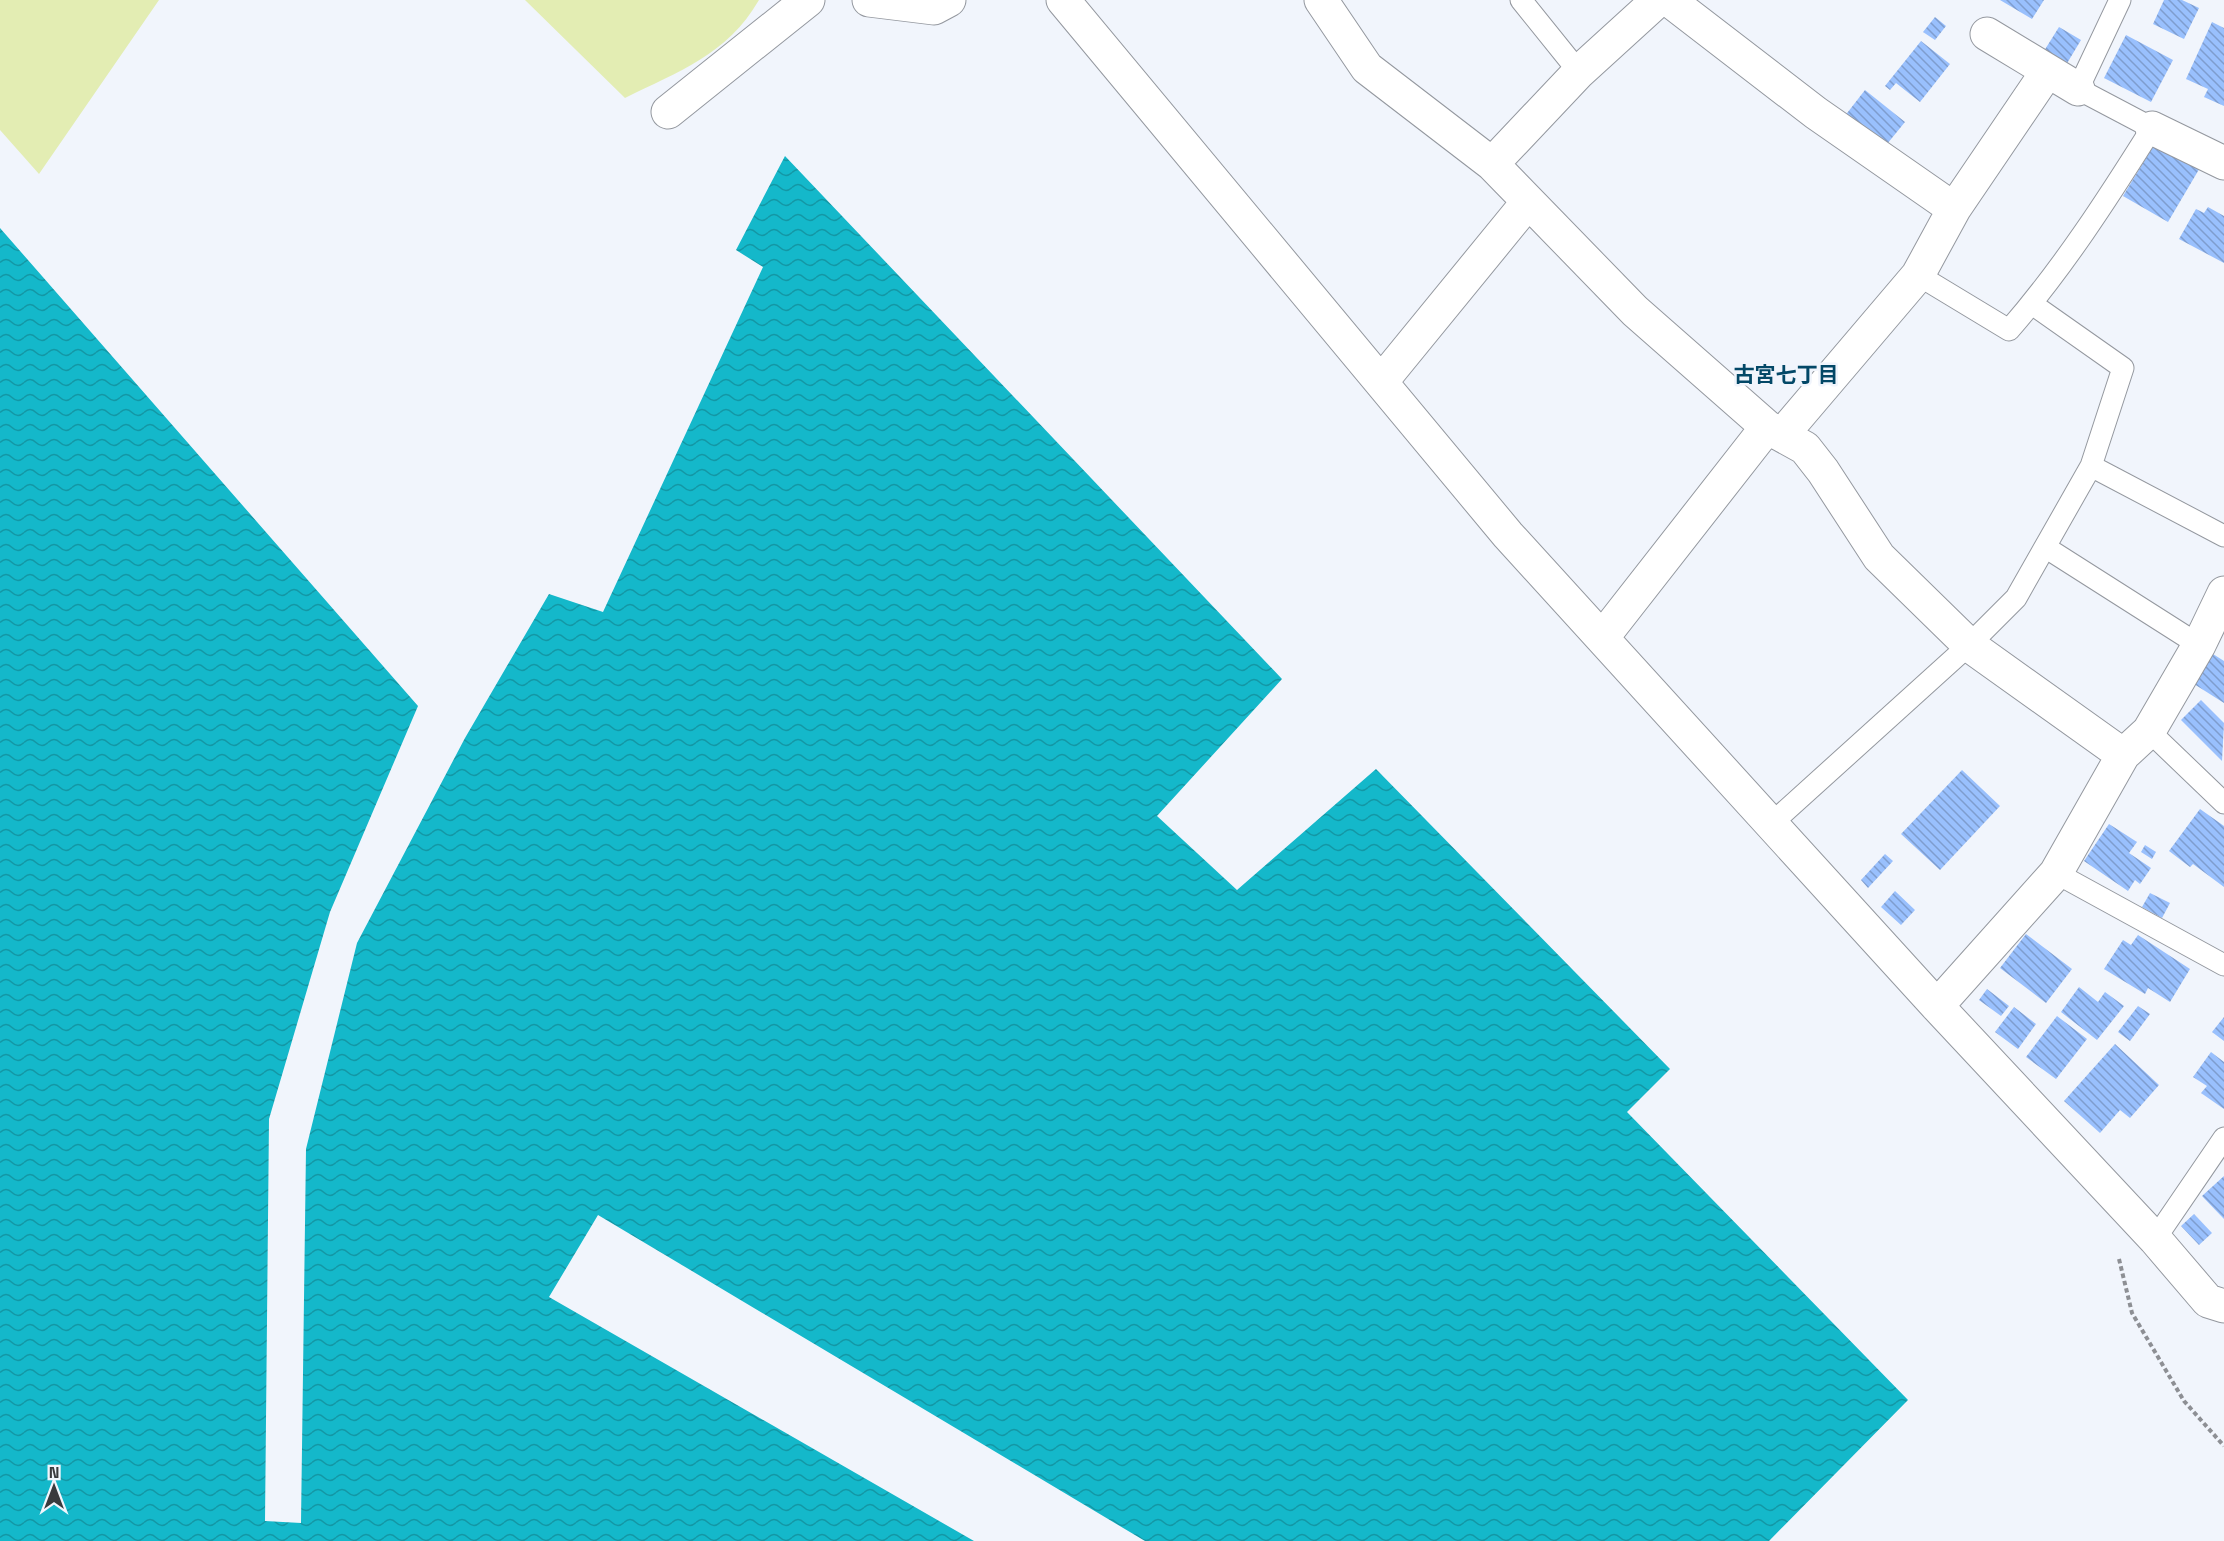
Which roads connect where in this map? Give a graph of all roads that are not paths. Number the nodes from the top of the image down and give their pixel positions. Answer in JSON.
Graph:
{"nodes":[{"id":1,"x":808,"y":0,"type":"edge"},
{"id":2,"x":870,"y":0,"type":"edge"},
{"id":3,"x":949,"y":0,"type":"edge"},
{"id":4,"x":1063,"y":0,"type":"edge"},
{"id":5,"x":1521,"y":0,"type":"edge"},
{"id":6,"x":1658,"y":0,"type":"edge"},
{"id":7,"x":1669,"y":0,"type":"edge"},
{"id":8,"x":2120,"y":0,"type":"edge"},
{"id":9,"x":1323,"y":1,"type":"edge"},
{"id":10,"x":910,"y":3,"type":"edge"},
{"id":11,"x":1987,"y":34,"type":"dead end"},
{"id":12,"x":1579,"y":72,"type":"junction"},
{"id":13,"x":2047,"y":72,"type":"junction"},
{"id":14,"x":2078,"y":89,"type":"junction"},
{"id":15,"x":668,"y":112,"type":"dead end"},
{"id":16,"x":2152,"y":128,"type":"junction"},
{"id":17,"x":2224,"y":163,"type":"edge"},
{"id":18,"x":1492,"y":164,"type":"junction"},
{"id":19,"x":1528,"y":202,"type":"junction"},
{"id":20,"x":1954,"y":209,"type":"junction"},
{"id":21,"x":1918,"y":275,"type":"junction"},
{"id":22,"x":2032,"y":304,"type":"junction"},
{"id":23,"x":1381,"y":382,"type":"junction"},
{"id":24,"x":1774,"y":431,"type":"junction"},
{"id":25,"x":2091,"y":466,"type":"junction"},
{"id":26,"x":2224,"y":536,"type":"edge"},
{"id":27,"x":2045,"y":547,"type":"junction"},
{"id":28,"x":2224,"y":593,"type":"edge"},
{"id":29,"x":1602,"y":638,"type":"junction"},
{"id":30,"x":1969,"y":645,"type":"junction"},
{"id":31,"x":2199,"y":645,"type":"junction"},
{"id":32,"x":2149,"y":731,"type":"junction"},
{"id":33,"x":2123,"y":755,"type":"junction"},
{"id":34,"x":2224,"y":803,"type":"edge"},
{"id":35,"x":1771,"y":824,"type":"junction"},
{"id":36,"x":2056,"y":873,"type":"junction"},
{"id":37,"x":2224,"y":965,"type":"edge"},
{"id":38,"x":1937,"y":1006,"type":"junction"},
{"id":39,"x":2224,"y":1138,"type":"edge"},
{"id":40,"x":2156,"y":1239,"type":"junction"},
{"id":41,"x":2224,"y":1306,"type":"edge"}],
"edges":[{"from":1,"to":15,"type":"street"},
{"from":2,"to":10,"type":"street"},
{"from":3,"to":10,"type":"street"},
{"from":4,"to":23,"type":"street"},
{"from":5,"to":12,"type":"lane"},
{"from":6,"to":12,"type":"street"},
{"from":7,"to":20,"type":"street"},
{"from":8,"to":14,"type":"lane"},
{"from":9,"to":18,"type":"street"},
{"from":11,"to":13,"type":"street"},
{"from":12,"to":18,"type":"street"},
{"from":13,"to":14,"type":"street"},
{"from":13,"to":20,"type":"street"},
{"from":14,"to":16,"type":"lane"},
{"from":16,"to":17,"type":"street"},
{"from":16,"to":22,"type":"lane"},
{"from":18,"to":19,"type":"street"},
{"from":19,"to":23,"type":"street"},
{"from":19,"to":24,"type":"street"},
{"from":20,"to":21,"type":"street"},
{"from":21,"to":22,"type":"lane"},
{"from":21,"to":24,"type":"street"},
{"from":22,"to":25,"type":"lane"},
{"from":23,"to":29,"type":"street"},
{"from":24,"to":29,"type":"street"},
{"from":24,"to":30,"type":"street"},
{"from":25,"to":26,"type":"lane"},
{"from":25,"to":27,"type":"lane"},
{"from":27,"to":30,"type":"lane"},
{"from":27,"to":31,"type":"lane"},
{"from":28,"to":31,"type":"street"},
{"from":29,"to":35,"type":"street"},
{"from":30,"to":33,"type":"street"},
{"from":30,"to":35,"type":"lane"},
{"from":31,"to":32,"type":"street"},
{"from":32,"to":33,"type":"street"},
{"from":32,"to":34,"type":"lane"},
{"from":33,"to":36,"type":"street"},
{"from":35,"to":38,"type":"street"},
{"from":36,"to":37,"type":"lane"},
{"from":36,"to":38,"type":"street"},
{"from":38,"to":40,"type":"street"},
{"from":39,"to":40,"type":"lane"},
{"from":40,"to":41,"type":"street"}]}
